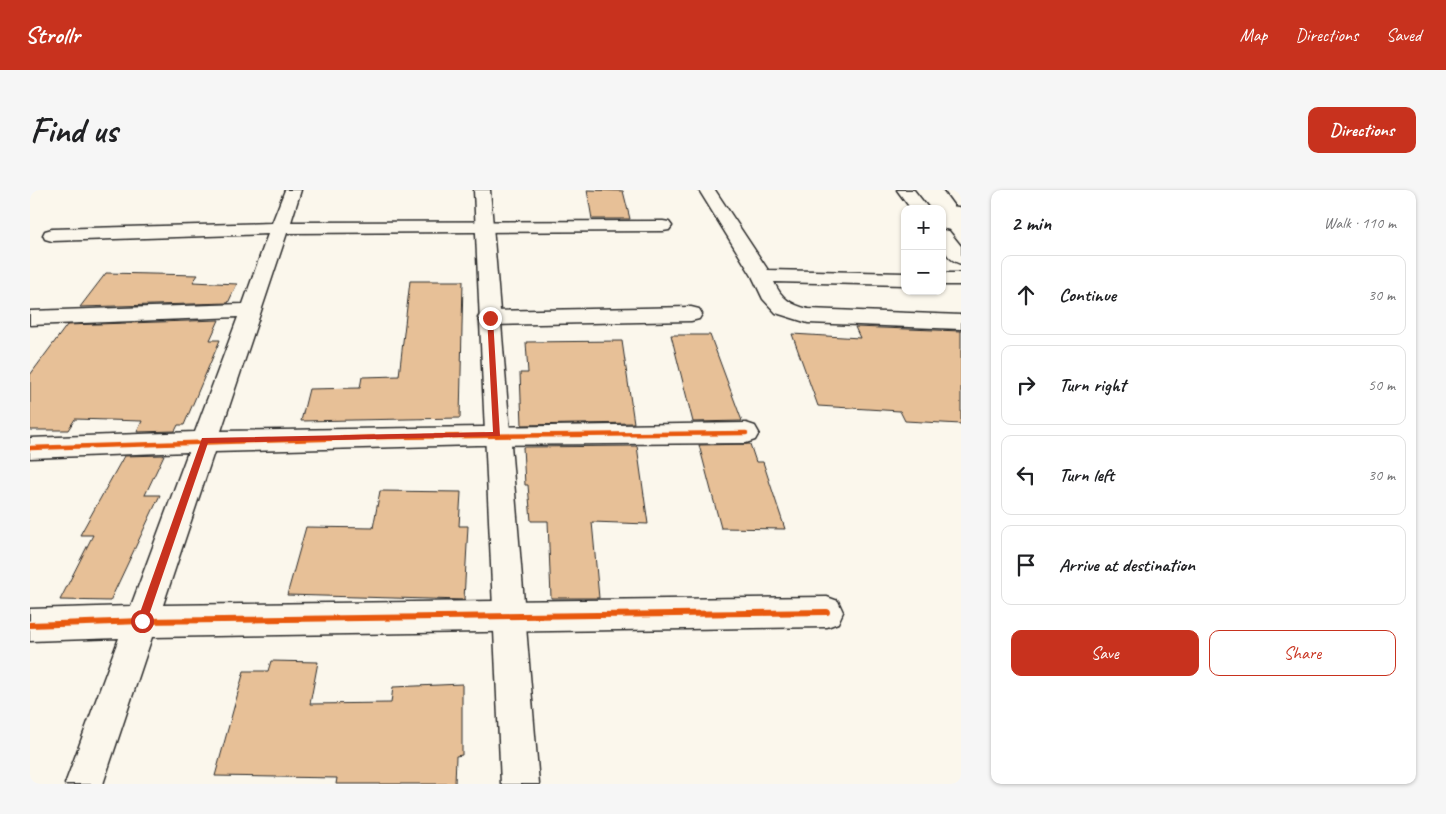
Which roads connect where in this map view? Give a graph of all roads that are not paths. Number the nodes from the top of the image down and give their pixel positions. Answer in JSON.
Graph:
{"nodes":[{"id":1,"x":293,"y":190,"type":"edge"},
{"id":2,"x":482,"y":190,"type":"edge"},
{"id":3,"x":707,"y":190,"type":"edge"},
{"id":4,"x":905,"y":190,"type":"edge"},
{"id":5,"x":952,"y":190,"type":"edge"},
{"id":6,"x":961,"y":201,"type":"edge"},
{"id":7,"x":917,"y":205,"type":"edge"},
{"id":8,"x":484,"y":226,"type":"junction"},
{"id":9,"x":663,"y":226,"type":"dead end"},
{"id":10,"x":279,"y":228,"type":"junction"},
{"id":11,"x":52,"y":235,"type":"dead end"},
{"id":12,"x":946,"y":240,"type":"edge"},
{"id":13,"x":961,"y":258,"type":"edge"},
{"id":14,"x":762,"y":276,"type":"junction"},
{"id":15,"x":901,"y":279,"type":"edge"},
{"id":16,"x":946,"y":279,"type":"edge"},
{"id":17,"x":961,"y":279,"type":"edge"},
{"id":18,"x":251,"y":310,"type":"junction"},
{"id":19,"x":691,"y":314,"type":"dead end"},
{"id":20,"x":30,"y":318,"type":"edge"},
{"id":21,"x":490,"y":318,"type":"junction"},
{"id":22,"x":961,"y":322,"type":"edge"},
{"id":23,"x":746,"y":432,"type":"dead end"},
{"id":24,"x":497,"y":434,"type":"junction"},
{"id":25,"x":205,"y":440,"type":"junction"},
{"id":26,"x":30,"y":448,"type":"edge"},
{"id":27,"x":827,"y":612,"type":"dead end"},
{"id":28,"x":509,"y":618,"type":"junction"},
{"id":29,"x":142,"y":621,"type":"junction"},
{"id":30,"x":30,"y":625,"type":"edge"},
{"id":31,"x":84,"y":784,"type":"edge"},
{"id":32,"x":520,"y":784,"type":"edge"}],
"edges":[{"from":1,"to":10,"type":"street"},
{"from":2,"to":8,"type":"street"},
{"from":3,"to":14,"type":"street"},
{"from":4,"to":7,"type":"street"},
{"from":5,"to":6,"type":"street"},
{"from":8,"to":9,"type":"street"},
{"from":8,"to":10,"type":"street"},
{"from":8,"to":21,"type":"street"},
{"from":10,"to":11,"type":"street"},
{"from":10,"to":18,"type":"street"},
{"from":12,"to":13,"type":"street"},
{"from":14,"to":15,"type":"street"},
{"from":14,"to":22,"type":"street"},
{"from":16,"to":17,"type":"street"},
{"from":18,"to":20,"type":"street"},
{"from":18,"to":25,"type":"street"},
{"from":19,"to":21,"type":"street"},
{"from":21,"to":24,"type":"street"},
{"from":23,"to":24,"type":"street"},
{"from":24,"to":25,"type":"street"},
{"from":24,"to":28,"type":"street"},
{"from":25,"to":26,"type":"street"},
{"from":25,"to":29,"type":"street"},
{"from":27,"to":28,"type":"street"},
{"from":28,"to":29,"type":"street"},
{"from":28,"to":32,"type":"street"},
{"from":29,"to":30,"type":"street"},
{"from":29,"to":31,"type":"street"}]}
